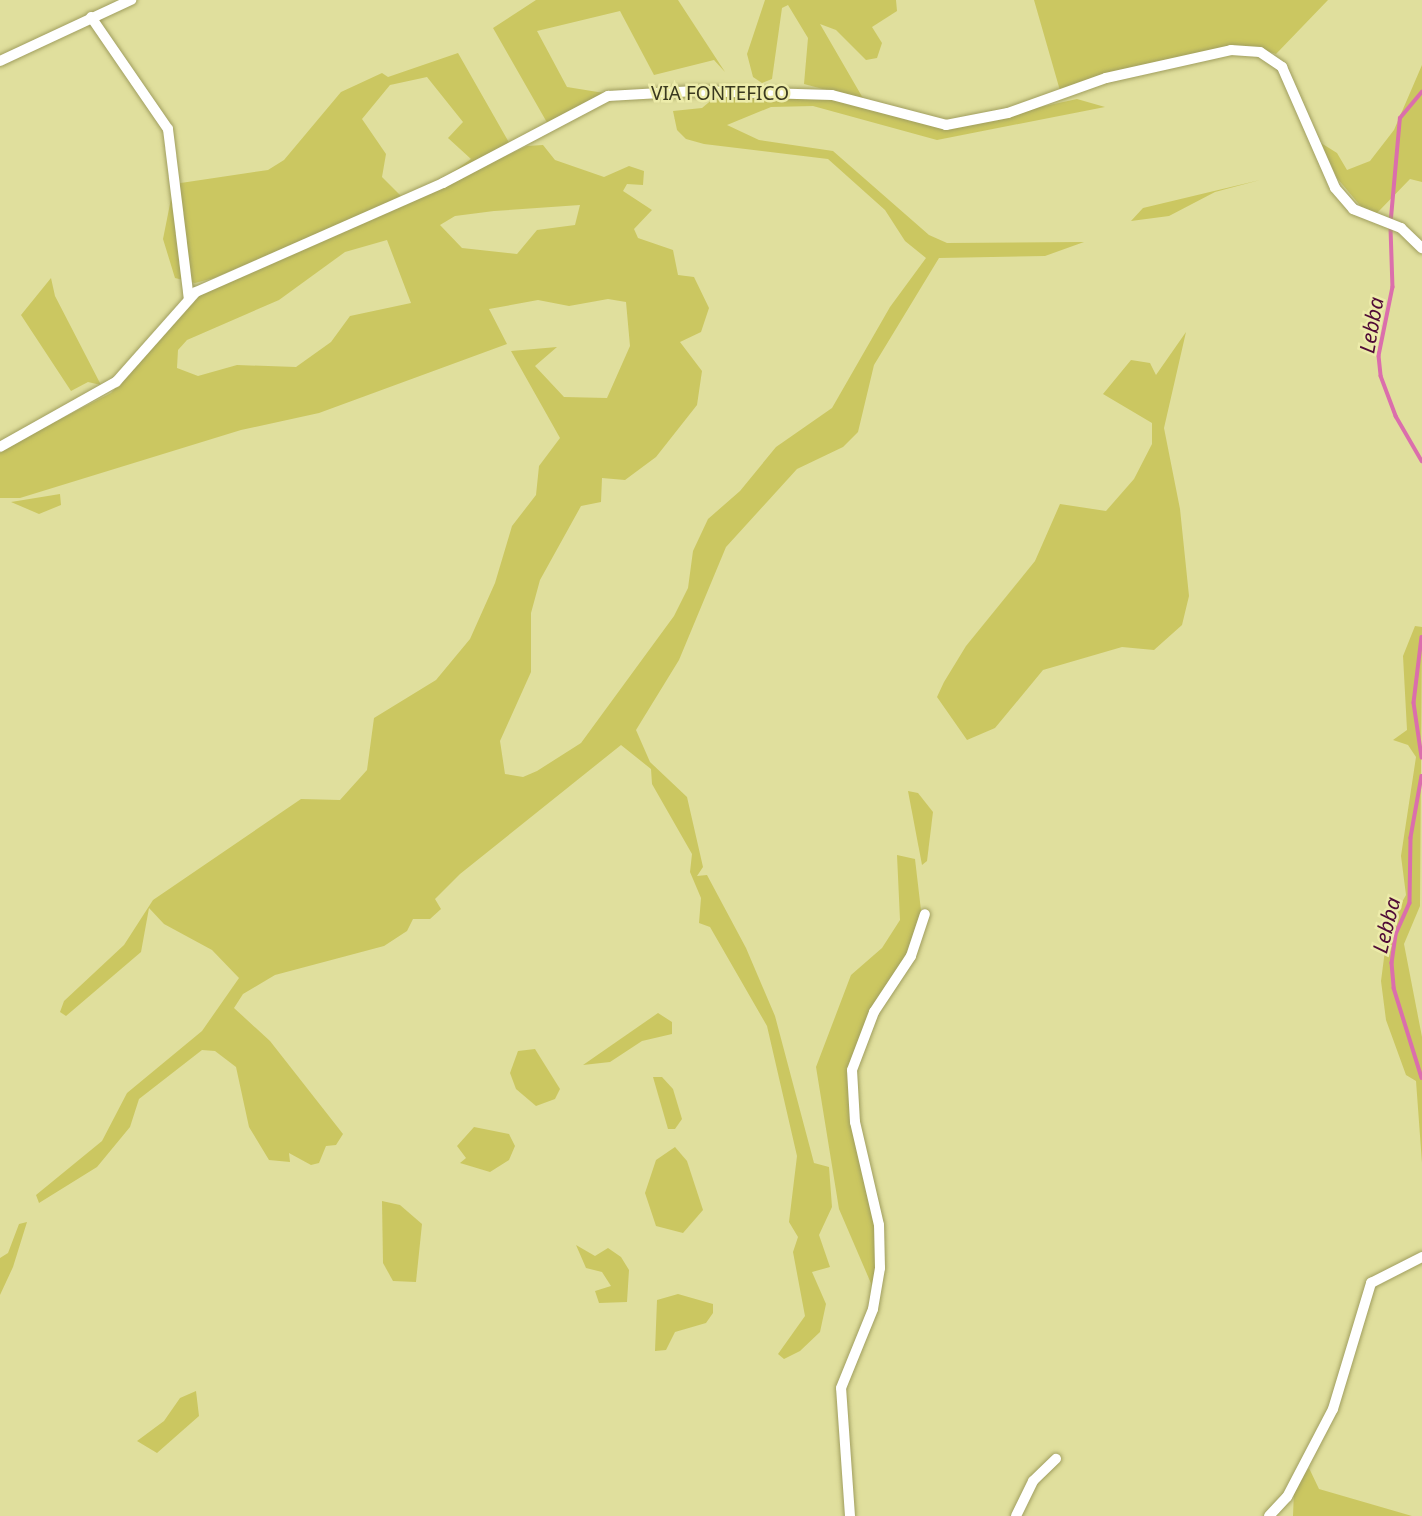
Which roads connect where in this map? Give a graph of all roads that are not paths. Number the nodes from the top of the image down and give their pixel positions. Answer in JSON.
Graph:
{"nodes":[{"id":1,"x":131,"y":0,"type":"edge"},
{"id":2,"x":91,"y":17,"type":"junction"},
{"id":3,"x":0,"y":61,"type":"edge"},
{"id":4,"x":1422,"y":248,"type":"edge"},
{"id":5,"x":189,"y":299,"type":"junction"},
{"id":6,"x":0,"y":447,"type":"edge"},
{"id":7,"x":925,"y":914,"type":"dead end"},
{"id":8,"x":1422,"y":1256,"type":"edge"},
{"id":9,"x":1056,"y":1459,"type":"dead end"},
{"id":10,"x":850,"y":1516,"type":"edge"},
{"id":11,"x":1016,"y":1516,"type":"edge"},
{"id":12,"x":1269,"y":1516,"type":"edge"}],
"edges":[{"from":1,"to":2,"type":"street"},
{"from":2,"to":3,"type":"street"},
{"from":2,"to":5,"type":"street"},
{"from":4,"to":5,"type":"street","name":"VIA FONTEFICO"},
{"from":5,"to":6,"type":"street","name":"VIA FONTEFICO"},
{"from":7,"to":10,"type":"street"},
{"from":8,"to":12,"type":"street"},
{"from":9,"to":11,"type":"street"}]}
